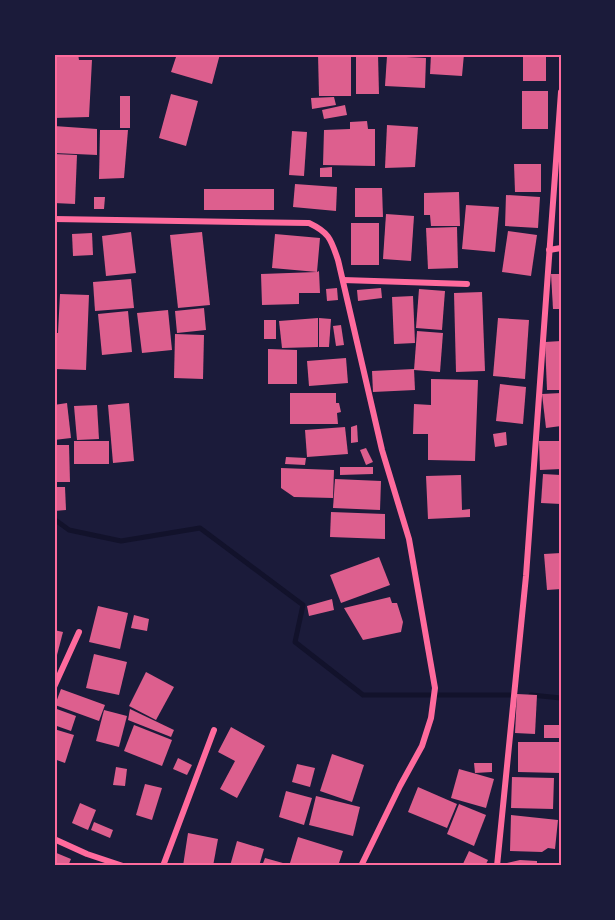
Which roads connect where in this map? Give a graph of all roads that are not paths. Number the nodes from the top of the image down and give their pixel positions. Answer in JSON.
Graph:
{"nodes":[{"id":1,"x":561,"y":92,"type":"edge"},
{"id":2,"x":54,"y":219,"type":"edge"},
{"id":3,"x":561,"y":248,"type":"edge"},
{"id":4,"x":549,"y":249,"type":"junction"},
{"id":5,"x":343,"y":280,"type":"junction"},
{"id":6,"x":467,"y":284,"type":"dead end"},
{"id":7,"x":79,"y":632,"type":"dead end"},
{"id":8,"x":54,"y":687,"type":"edge"},
{"id":9,"x":214,"y":730,"type":"dead end"},
{"id":10,"x":54,"y":839,"type":"edge"},
{"id":11,"x":123,"y":866,"type":"edge"},
{"id":12,"x":162,"y":866,"type":"edge"},
{"id":13,"x":360,"y":866,"type":"edge"},
{"id":14,"x":497,"y":866,"type":"edge"}],
"edges":[{"from":1,"to":4,"type":"street"},
{"from":2,"to":5,"type":"street"},
{"from":3,"to":4,"type":"street"},
{"from":4,"to":14,"type":"street"},
{"from":5,"to":6,"type":"street"},
{"from":5,"to":13,"type":"street"},
{"from":7,"to":8,"type":"street"},
{"from":9,"to":12,"type":"street"},
{"from":10,"to":11,"type":"street"}]}
